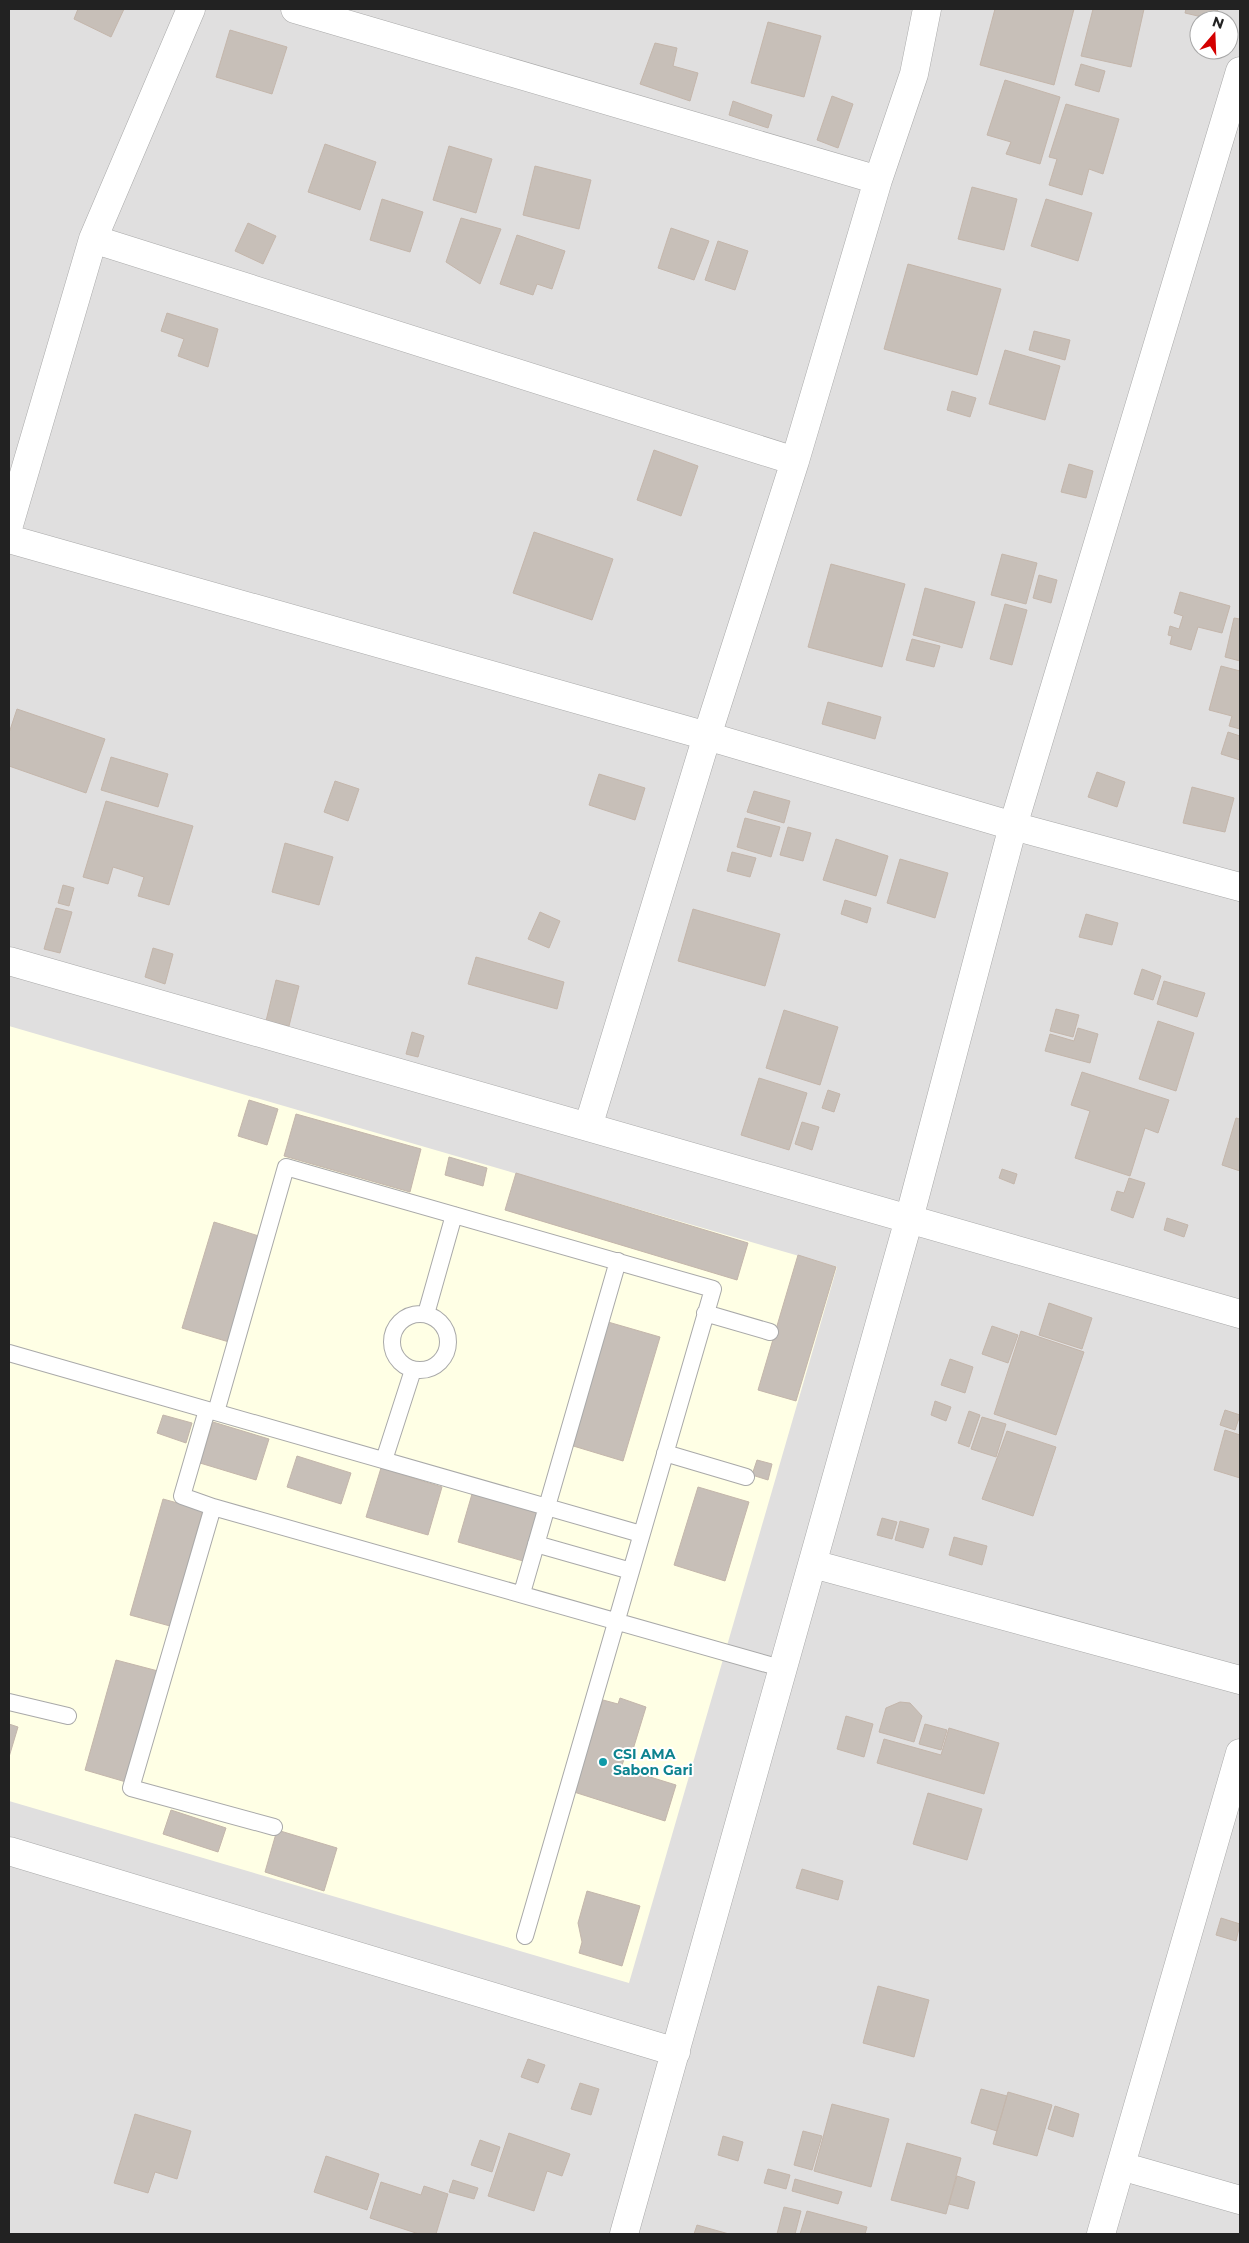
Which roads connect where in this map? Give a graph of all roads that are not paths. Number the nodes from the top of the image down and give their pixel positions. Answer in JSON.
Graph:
{"nodes":[{"id":1,"x":191,"y":9,"type":"edge"},
{"id":2,"x":295,"y":9,"type":"edge"},
{"id":3,"x":927,"y":9,"type":"edge"},
{"id":4,"x":1240,"y":70,"type":"edge"},
{"id":5,"x":878,"y":180,"type":"junction"},
{"id":6,"x":93,"y":239,"type":"junction"},
{"id":7,"x":795,"y":461,"type":"junction"},
{"id":8,"x":9,"y":525,"type":"edge"},
{"id":9,"x":9,"y":539,"type":"edge"},
{"id":10,"x":707,"y":736,"type":"junction"},
{"id":11,"x":1013,"y":826,"type":"junction"},
{"id":12,"x":1240,"y":886,"type":"edge"},
{"id":13,"x":9,"y":961,"type":"edge"},
{"id":14,"x":588,"y":1127,"type":"junction"},
{"id":15,"x":454,"y":1215,"type":"junction"},
{"id":16,"x":909,"y":1219,"type":"junction"},
{"id":17,"x":618,"y":1262,"type":"junction"},
{"id":18,"x":706,"y":1313,"type":"junction"},
{"id":19,"x":426,"y":1314,"type":"junction"},
{"id":20,"x":1240,"y":1314,"type":"edge"},
{"id":21,"x":770,"y":1332,"type":"dead end"},
{"id":22,"x":9,"y":1353,"type":"edge"},
{"id":23,"x":413,"y":1370,"type":"junction"},
{"id":24,"x":212,"y":1411,"type":"junction"},
{"id":25,"x":665,"y":1453,"type":"junction"},
{"id":26,"x":384,"y":1460,"type":"junction"},
{"id":27,"x":746,"y":1477,"type":"dead end"},
{"id":28,"x":547,"y":1506,"type":"junction"},
{"id":29,"x":213,"y":1507,"type":"junction"},
{"id":30,"x":642,"y":1534,"type":"junction"},
{"id":31,"x":536,"y":1544,"type":"junction"},
{"id":32,"x":813,"y":1564,"type":"junction"},
{"id":33,"x":630,"y":1571,"type":"junction"},
{"id":34,"x":522,"y":1594,"type":"junction"},
{"id":35,"x":617,"y":1620,"type":"junction"},
{"id":36,"x":784,"y":1669,"type":"junction"},
{"id":37,"x":1240,"y":1680,"type":"edge"},
{"id":38,"x":9,"y":1702,"type":"edge"},
{"id":39,"x":68,"y":1716,"type":"dead end"},
{"id":40,"x":1240,"y":1753,"type":"edge"},
{"id":41,"x":274,"y":1827,"type":"dead end"},
{"id":42,"x":9,"y":1851,"type":"edge"},
{"id":43,"x":525,"y":1936,"type":"dead end"},
{"id":44,"x":676,"y":2052,"type":"junction"},
{"id":45,"x":1121,"y":2166,"type":"junction"},
{"id":46,"x":1240,"y":2200,"type":"edge"},
{"id":47,"x":624,"y":2234,"type":"edge"},
{"id":48,"x":1101,"y":2234,"type":"edge"}],
"edges":[{"from":1,"to":6,"type":"street"},
{"from":2,"to":5,"type":"street"},
{"from":3,"to":5,"type":"street"},
{"from":4,"to":11,"type":"street"},
{"from":5,"to":7,"type":"street"},
{"from":6,"to":7,"type":"street"},
{"from":6,"to":8,"type":"street"},
{"from":7,"to":10,"type":"street"},
{"from":9,"to":10,"type":"street"},
{"from":10,"to":11,"type":"street"},
{"from":10,"to":14,"type":"street"},
{"from":11,"to":12,"type":"street"},
{"from":11,"to":16,"type":"street"},
{"from":13,"to":14,"type":"street"},
{"from":14,"to":16,"type":"street"},
{"from":15,"to":17,"type":"lane"},
{"from":15,"to":19,"type":"lane"},
{"from":15,"to":24,"type":"lane"},
{"from":16,"to":20,"type":"street"},
{"from":16,"to":32,"type":"street"},
{"from":17,"to":18,"type":"lane"},
{"from":17,"to":28,"type":"lane"},
{"from":18,"to":21,"type":"lane"},
{"from":18,"to":25,"type":"lane"},
{"from":19,"to":23,"type":"lane"},
{"from":19,"to":23,"type":"lane"},
{"from":22,"to":24,"type":"lane"},
{"from":23,"to":26,"type":"lane"},
{"from":24,"to":26,"type":"lane"},
{"from":24,"to":29,"type":"lane"},
{"from":25,"to":27,"type":"lane"},
{"from":25,"to":30,"type":"lane"},
{"from":26,"to":28,"type":"lane"},
{"from":28,"to":30,"type":"lane"},
{"from":28,"to":31,"type":"lane"},
{"from":29,"to":34,"type":"lane"},
{"from":29,"to":41,"type":"lane"},
{"from":30,"to":33,"type":"lane"},
{"from":31,"to":33,"type":"lane"},
{"from":31,"to":34,"type":"lane"},
{"from":32,"to":36,"type":"street"},
{"from":32,"to":37,"type":"street"},
{"from":33,"to":35,"type":"lane"},
{"from":34,"to":35,"type":"lane"},
{"from":35,"to":36,"type":"lane"},
{"from":35,"to":43,"type":"lane"},
{"from":36,"to":44,"type":"street"},
{"from":38,"to":39,"type":"lane"},
{"from":40,"to":45,"type":"street"},
{"from":42,"to":44,"type":"street"},
{"from":44,"to":47,"type":"street"},
{"from":45,"to":46,"type":"street"},
{"from":45,"to":48,"type":"street"}]}
